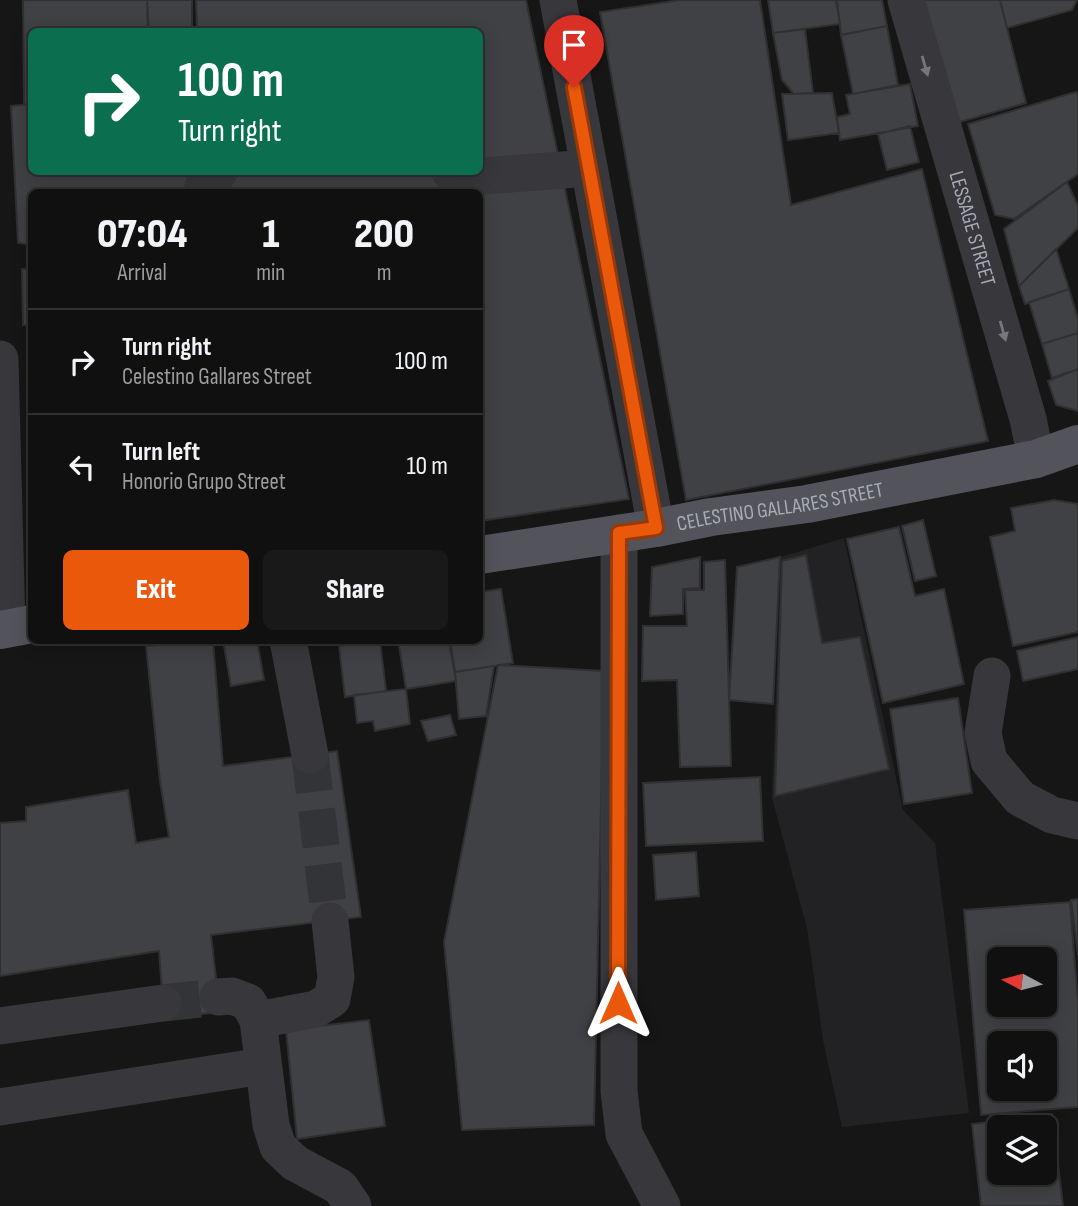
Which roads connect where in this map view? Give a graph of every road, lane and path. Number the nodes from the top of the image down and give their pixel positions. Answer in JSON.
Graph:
{"nodes":[{"id":1,"x":558,"y":0,"type":"edge"},
{"id":2,"x":906,"y":0,"type":"edge"},
{"id":3,"x":589,"y":168,"type":"junction"},
{"id":4,"x":461,"y":175,"type":"edge"},
{"id":5,"x":0,"y":359,"type":"edge"},
{"id":6,"x":1078,"y":444,"type":"edge"},
{"id":7,"x":1036,"y":459,"type":"junction"},
{"id":8,"x":656,"y":528,"type":"junction"},
{"id":9,"x":619,"y":533,"type":"junction"},
{"id":10,"x":483,"y":555,"type":"edge"},
{"id":11,"x":13,"y":627,"type":"edge"},
{"id":12,"x":289,"y":644,"type":"edge"},
{"id":13,"x":992,"y":676,"type":"dead end"},
{"id":14,"x":310,"y":755,"type":"tunnel mouth"},
{"id":15,"x":1078,"y":821,"type":"edge"},
{"id":16,"x":330,"y":921,"type":"tunnel mouth"},
{"id":17,"x":218,"y":997,"type":"tunnel mouth"},
{"id":18,"x":163,"y":1003,"type":"tunnel mouth"},
{"id":19,"x":258,"y":1020,"type":"junction"},
{"id":20,"x":0,"y":1026,"type":"edge"},
{"id":21,"x":262,"y":1066,"type":"junction"},
{"id":22,"x":0,"y":1107,"type":"edge"},
{"id":23,"x":353,"y":1206,"type":"edge"},
{"id":24,"x":662,"y":1206,"type":"edge"}],
"edges":[{"from":1,"to":3,"type":"street"},
{"from":2,"to":7,"type":"street","name":"LESSAGE STREET","one_way":true},
{"from":3,"to":4,"type":"street"},
{"from":3,"to":8,"type":"street"},
{"from":5,"to":11,"type":"street"},
{"from":6,"to":7,"type":"main road","name":"CELESTINO GALLARES STREET"},
{"from":7,"to":8,"type":"main road","name":"CELESTINO GALLARES STREET"},
{"from":8,"to":9,"type":"main road","name":"CELESTINO GALLARES STREET"},
{"from":9,"to":10,"type":"main road","name":"CELESTINO GALLARES STREET"},
{"from":9,"to":24,"type":"street"},
{"from":12,"to":14,"type":"street"},
{"from":13,"to":15,"type":"street"},
{"from":16,"to":19,"type":"street"},
{"from":17,"to":19,"type":"street"},
{"from":18,"to":20,"type":"street"},
{"from":19,"to":21,"type":"street"},
{"from":21,"to":22,"type":"street"},
{"from":21,"to":23,"type":"street"}]}
